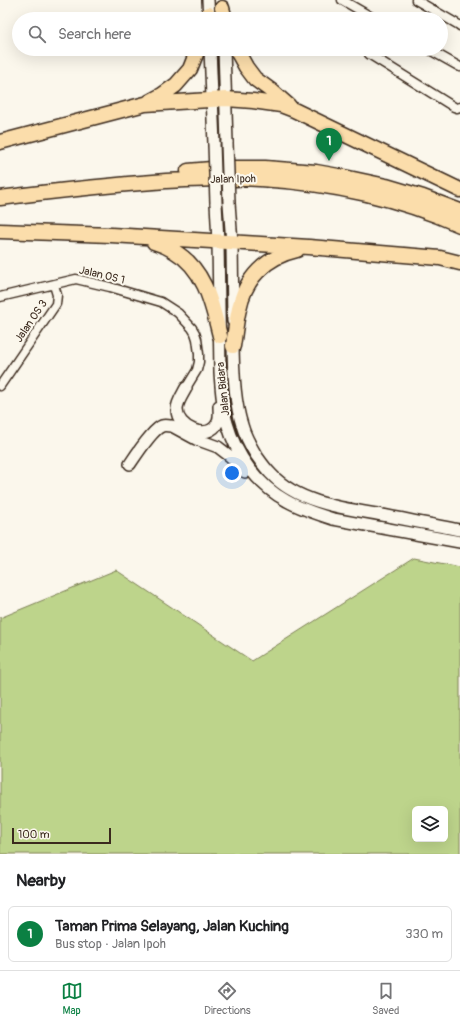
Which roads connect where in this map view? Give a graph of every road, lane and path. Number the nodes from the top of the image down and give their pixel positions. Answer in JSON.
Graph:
{"nodes":[{"id":1,"x":208,"y":0,"type":"edge"},
{"id":2,"x":342,"y":0,"type":"edge"},
{"id":3,"x":416,"y":0,"type":"edge"},
{"id":4,"x":433,"y":0,"type":"edge"},
{"id":5,"x":354,"y":4,"type":"edge"},
{"id":6,"x":432,"y":9,"type":"junction"},
{"id":7,"x":208,"y":12,"type":"edge"},
{"id":8,"x":365,"y":12,"type":"edge"},
{"id":9,"x":437,"y":12,"type":"edge"},
{"id":10,"x":448,"y":18,"type":"edge"},
{"id":11,"x":460,"y":26,"type":"edge"},
{"id":12,"x":195,"y":56,"type":"edge"},
{"id":13,"x":211,"y":56,"type":"edge"},
{"id":14,"x":223,"y":56,"type":"edge"},
{"id":15,"x":240,"y":56,"type":"edge"},
{"id":16,"x":372,"y":56,"type":"edge"},
{"id":17,"x":440,"y":56,"type":"edge"},
{"id":18,"x":460,"y":67,"type":"edge"},
{"id":19,"x":218,"y":99,"type":"junction"},
{"id":20,"x":145,"y":104,"type":"junction"},
{"id":21,"x":460,"y":107,"type":"edge"},
{"id":22,"x":294,"y":110,"type":"junction"},
{"id":23,"x":0,"y":142,"type":"edge"},
{"id":24,"x":0,"y":189,"type":"edge"},
{"id":25,"x":460,"y":190,"type":"edge"},
{"id":26,"x":0,"y":198,"type":"edge"},
{"id":27,"x":460,"y":211,"type":"edge"},
{"id":28,"x":460,"y":225,"type":"edge"},
{"id":29,"x":0,"y":231,"type":"edge"},
{"id":30,"x":111,"y":236,"type":"junction"},
{"id":31,"x":225,"y":242,"type":"junction"},
{"id":32,"x":309,"y":247,"type":"junction"},
{"id":33,"x":460,"y":263,"type":"edge"},
{"id":34,"x":54,"y":285,"type":"junction"},
{"id":35,"x":0,"y":297,"type":"edge"},
{"id":36,"x":220,"y":336,"type":"junction"},
{"id":37,"x":233,"y":346,"type":"junction"},
{"id":38,"x":220,"y":372,"type":"junction"},
{"id":39,"x":0,"y":386,"type":"edge"},
{"id":40,"x":186,"y":388,"type":"junction"},
{"id":41,"x":186,"y":434,"type":"junction"},
{"id":42,"x":130,"y":464,"type":"dead end"},
{"id":43,"x":333,"y":519,"type":"junction"},
{"id":44,"x":460,"y":530,"type":"edge"},
{"id":45,"x":460,"y":542,"type":"edge"}],
"edges":[{"from":1,"to":7,"type":"main road"},
{"from":2,"to":5,"type":"street"},
{"from":3,"to":6,"type":"street"},
{"from":4,"to":6,"type":"street"},
{"from":5,"to":8,"type":"street"},
{"from":6,"to":9,"type":"street"},
{"from":10,"to":11,"type":"street"},
{"from":12,"to":20,"type":"highway"},
{"from":13,"to":19,"type":"main road"},
{"from":14,"to":19,"type":"main road"},
{"from":15,"to":22,"type":"highway"},
{"from":16,"to":21,"type":"street"},
{"from":17,"to":18,"type":"street"},
{"from":19,"to":20,"type":"highway"},
{"from":19,"to":22,"type":"highway"},
{"from":19,"to":31,"type":"main road","bridge":true},
{"from":19,"to":31,"type":"main road","bridge":true},
{"from":20,"to":23,"type":"highway"},
{"from":22,"to":25,"type":"highway"},
{"from":24,"to":27,"type":"highway","name":"Jalan Ipoh"},
{"from":26,"to":28,"type":"highway","name":"Jalan Ipoh"},
{"from":29,"to":30,"type":"highway"},
{"from":30,"to":31,"type":"highway"},
{"from":30,"to":36,"type":"highway"},
{"from":31,"to":32,"type":"highway"},
{"from":31,"to":36,"type":"main road","name":"Jalan Bidara"},
{"from":31,"to":37,"type":"main road","name":"Jalan Bidara"},
{"from":32,"to":33,"type":"highway"},
{"from":32,"to":37,"type":"highway"},
{"from":34,"to":35,"type":"street","name":"Jalan OS 1"},
{"from":34,"to":39,"type":"street","name":"Jalan OS 3"},
{"from":34,"to":40,"type":"street","name":"Jalan OS 1"},
{"from":36,"to":38,"type":"main road","name":"Jalan Bidara"},
{"from":37,"to":44,"type":"main road","name":"Jalan Bidara"},
{"from":38,"to":40,"type":"main road"},
{"from":38,"to":43,"type":"main road","name":"Jalan Bidara"},
{"from":40,"to":41,"type":"main road"},
{"from":41,"to":42,"type":"main road"},
{"from":41,"to":43,"type":"main road"},
{"from":43,"to":45,"type":"main road","name":"Jalan Bidara"}]}
